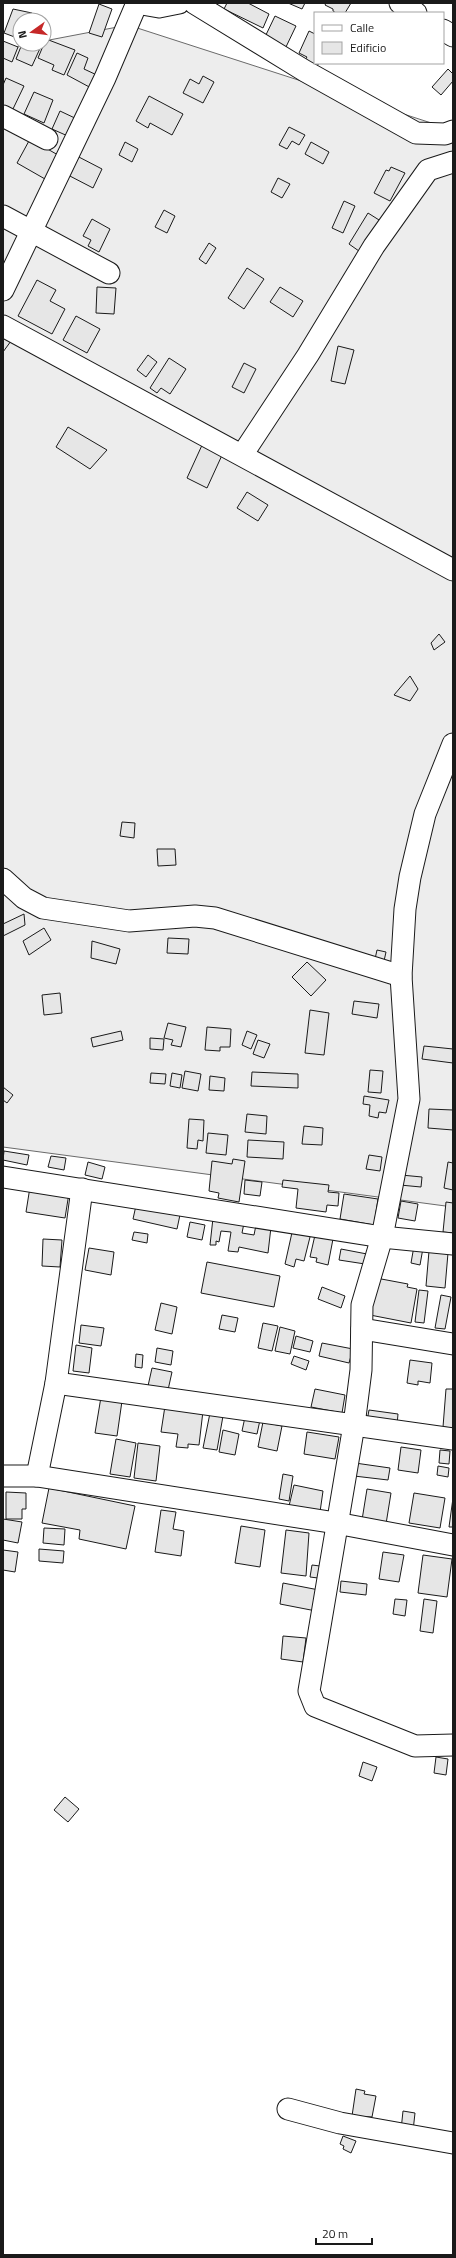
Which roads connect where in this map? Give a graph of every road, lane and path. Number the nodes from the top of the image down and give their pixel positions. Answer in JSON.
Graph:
{"nodes":[{"id":1,"x":137,"y":3,"type":"edge"},
{"id":2,"x":178,"y":3,"type":"edge"},
{"id":3,"x":194,"y":3,"type":"edge"},
{"id":4,"x":400,"y":3,"type":"edge"},
{"id":5,"x":414,"y":12,"type":"edge"},
{"id":6,"x":444,"y":31,"type":"edge"},
{"id":7,"x":453,"y":36,"type":"edge"},
{"id":8,"x":3,"y":116,"type":"edge"},
{"id":9,"x":453,"y":131,"type":"edge"},
{"id":10,"x":47,"y":139,"type":"dead end"},
{"id":11,"x":453,"y":162,"type":"edge"},
{"id":12,"x":3,"y":216,"type":"edge"},
{"id":13,"x":32,"y":231,"type":"junction"},
{"id":14,"x":109,"y":273,"type":"dead end"},
{"id":15,"x":3,"y":290,"type":"edge"},
{"id":16,"x":3,"y":326,"type":"edge"},
{"id":17,"x":242,"y":454,"type":"junction"},
{"id":18,"x":453,"y":570,"type":"edge"},
{"id":19,"x":453,"y":744,"type":"edge"},
{"id":20,"x":3,"y":879,"type":"edge"},
{"id":21,"x":401,"y":976,"type":"junction"},
{"id":22,"x":3,"y":1177,"type":"edge"},
{"id":23,"x":82,"y":1189,"type":"junction"},
{"id":24,"x":382,"y":1236,"type":"junction"},
{"id":25,"x":453,"y":1244,"type":"edge"},
{"id":26,"x":362,"y":1329,"type":"junction"},
{"id":27,"x":453,"y":1344,"type":"edge"},
{"id":28,"x":56,"y":1383,"type":"junction"},
{"id":29,"x":354,"y":1425,"type":"junction"},
{"id":30,"x":453,"y":1439,"type":"edge"},
{"id":31,"x":3,"y":1476,"type":"edge"},
{"id":32,"x":37,"y":1476,"type":"junction"},
{"id":33,"x":336,"y":1523,"type":"junction"},
{"id":34,"x":453,"y":1545,"type":"edge"},
{"id":35,"x":453,"y":1745,"type":"edge"},
{"id":36,"x":288,"y":2109,"type":"dead end"},
{"id":37,"x":453,"y":2143,"type":"edge"}],
"edges":[{"from":1,"to":2,"type":"street"},
{"from":1,"to":13,"type":"street"},
{"from":3,"to":9,"type":"street"},
{"from":4,"to":5,"type":"street"},
{"from":6,"to":7,"type":"street"},
{"from":8,"to":10,"type":"street"},
{"from":11,"to":17,"type":"street"},
{"from":12,"to":13,"type":"street"},
{"from":13,"to":14,"type":"street"},
{"from":13,"to":15,"type":"street"},
{"from":16,"to":17,"type":"street"},
{"from":17,"to":18,"type":"street"},
{"from":19,"to":21,"type":"street"},
{"from":20,"to":21,"type":"street"},
{"from":21,"to":24,"type":"street"},
{"from":22,"to":23,"type":"street"},
{"from":23,"to":24,"type":"street"},
{"from":23,"to":28,"type":"street"},
{"from":24,"to":25,"type":"street"},
{"from":24,"to":26,"type":"street"},
{"from":26,"to":27,"type":"street"},
{"from":26,"to":29,"type":"street"},
{"from":28,"to":29,"type":"street"},
{"from":28,"to":32,"type":"street"},
{"from":29,"to":30,"type":"street"},
{"from":29,"to":33,"type":"street"},
{"from":31,"to":32,"type":"street"},
{"from":32,"to":33,"type":"street"},
{"from":33,"to":34,"type":"street"},
{"from":33,"to":35,"type":"street"},
{"from":36,"to":37,"type":"street"}]}
